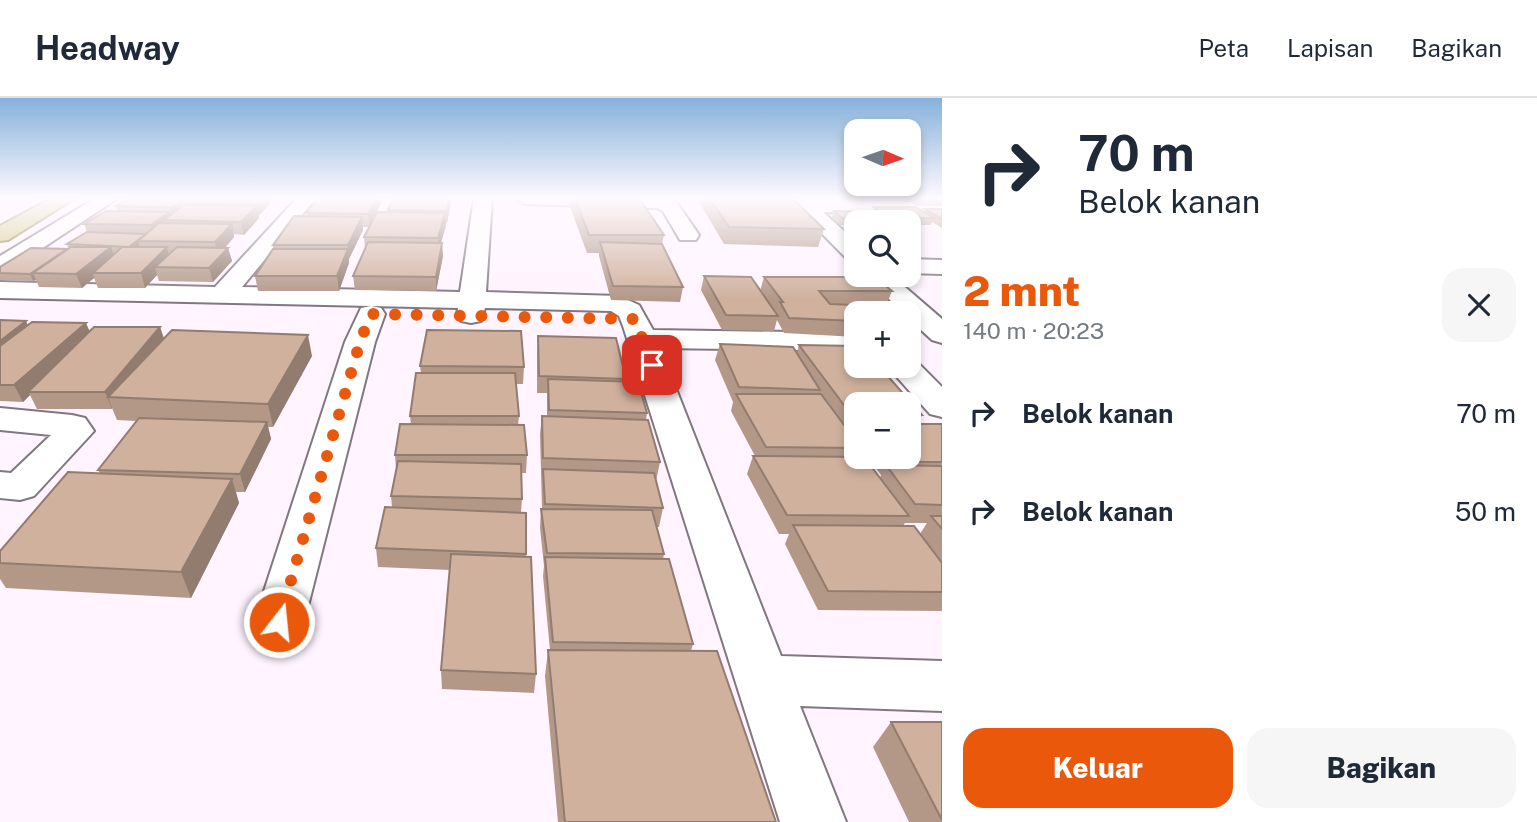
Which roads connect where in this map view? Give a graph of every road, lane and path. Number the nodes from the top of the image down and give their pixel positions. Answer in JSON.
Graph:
{"nodes":[{"id":1,"x":55,"y":232,"type":"edge"},
{"id":2,"x":277,"y":232,"type":"edge"},
{"id":3,"x":480,"y":232,"type":"edge"},
{"id":4,"x":686,"y":232,"type":"edge"},
{"id":5,"x":831,"y":232,"type":"edge"},
{"id":6,"x":688,"y":235,"type":"dead end"},
{"id":7,"x":844,"y":244,"type":"edge"},
{"id":8,"x":0,"y":266,"type":"edge"},
{"id":9,"x":921,"y":267,"type":"edge"},
{"id":10,"x":942,"y":268,"type":"edge"},
{"id":11,"x":890,"y":287,"type":"edge"},
{"id":12,"x":0,"y":290,"type":"edge"},
{"id":13,"x":222,"y":295,"type":"junction"},
{"id":14,"x":0,"y":306,"type":"edge"},
{"id":15,"x":472,"y":308,"type":"junction"},
{"id":16,"x":371,"y":314,"type":"junction"},
{"id":17,"x":639,"y":329,"type":"junction"},
{"id":18,"x":942,"y":334,"type":"edge"},
{"id":19,"x":844,"y":341,"type":"edge"},
{"id":20,"x":914,"y":378,"type":"edge"},
{"id":21,"x":942,"y":407,"type":"edge"},
{"id":22,"x":0,"y":419,"type":"edge"},
{"id":23,"x":7,"y":493,"type":"edge"},
{"id":24,"x":279,"y":622,"type":"dead end"},
{"id":25,"x":763,"y":680,"type":"junction"},
{"id":26,"x":942,"y":686,"type":"edge"},
{"id":27,"x":813,"y":822,"type":"edge"}],
"edges":[{"from":1,"to":8,"type":"street"},
{"from":2,"to":13,"type":"street"},
{"from":3,"to":15,"type":"street"},
{"from":4,"to":6,"type":"street"},
{"from":5,"to":7,"type":"street"},
{"from":9,"to":10,"type":"street"},
{"from":11,"to":18,"type":"street"},
{"from":12,"to":13,"type":"street"},
{"from":13,"to":15,"type":"street"},
{"from":14,"to":16,"type":"street"},
{"from":15,"to":16,"type":"street"},
{"from":15,"to":17,"type":"street"},
{"from":16,"to":24,"type":"street"},
{"from":17,"to":19,"type":"street"},
{"from":17,"to":25,"type":"street"},
{"from":20,"to":21,"type":"street"},
{"from":22,"to":23,"type":"street"},
{"from":25,"to":26,"type":"street"},
{"from":25,"to":27,"type":"street"}]}
